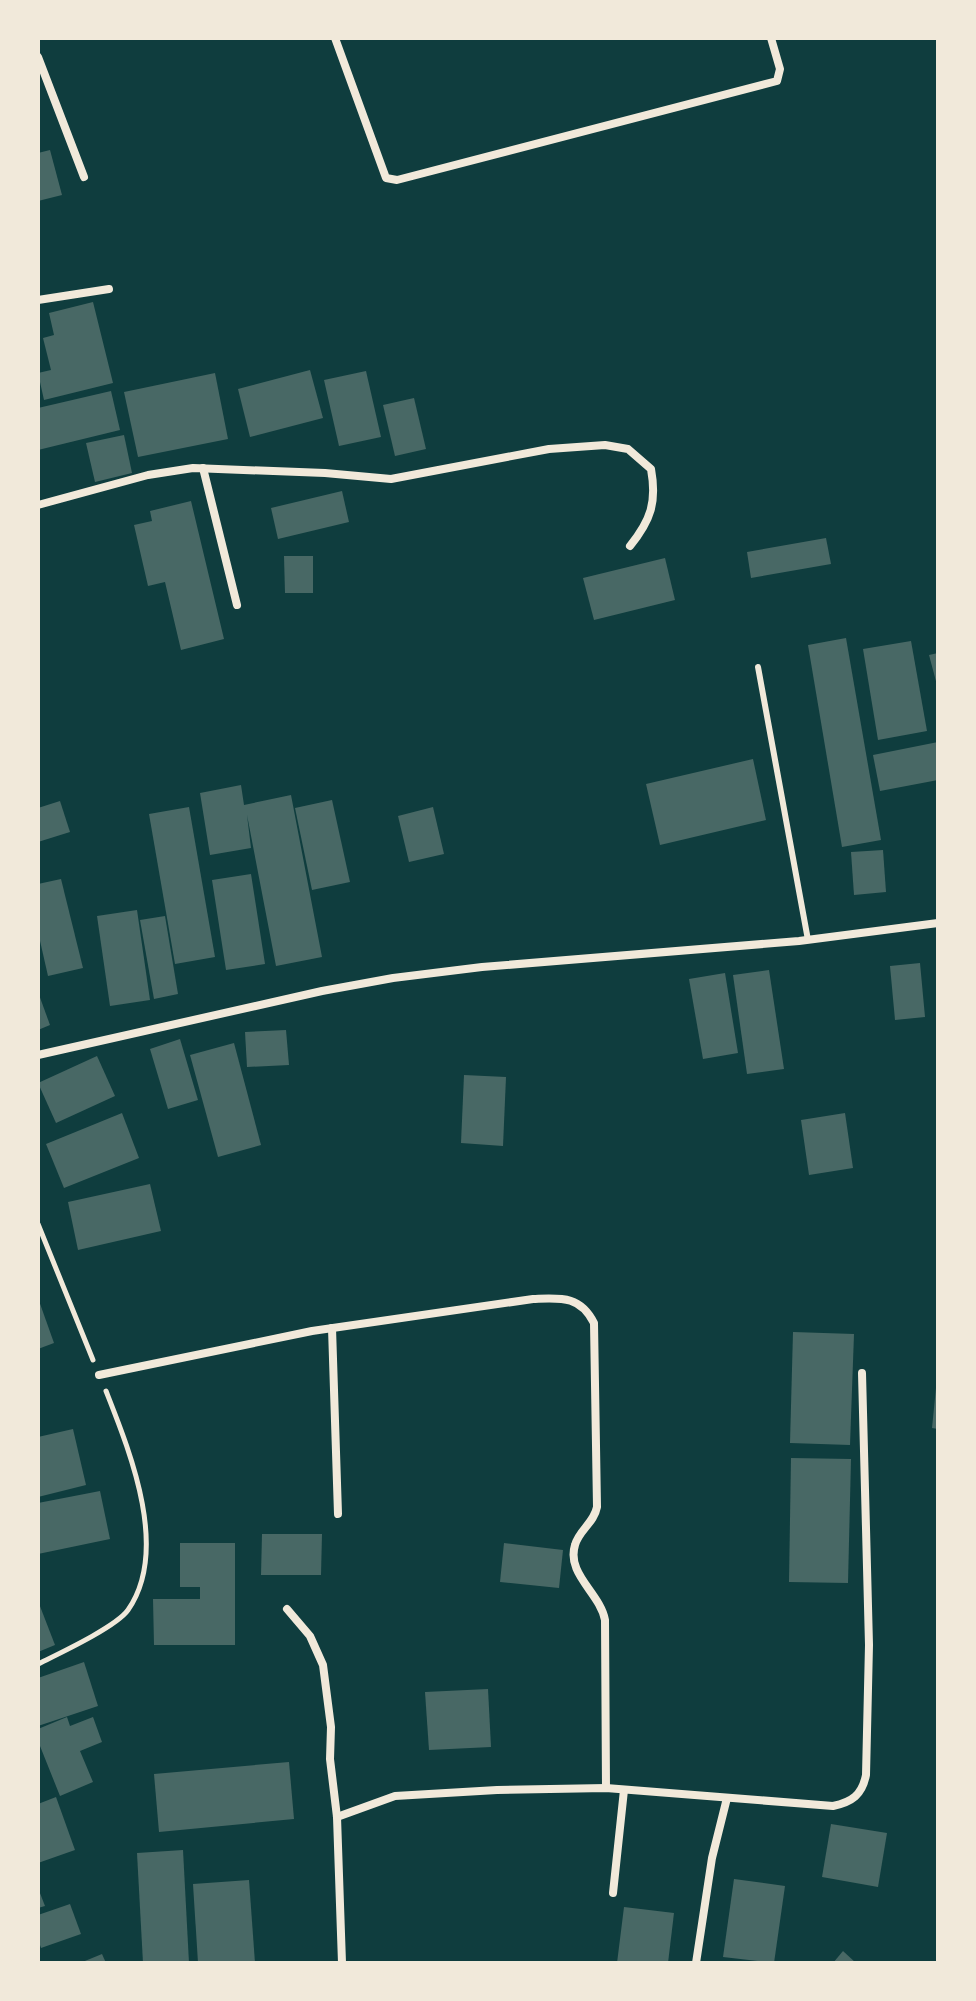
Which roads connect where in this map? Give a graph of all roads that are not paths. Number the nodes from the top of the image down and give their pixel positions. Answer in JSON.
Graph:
{"nodes":[{"id":1,"x":335,"y":38,"type":"edge"},
{"id":2,"x":771,"y":38,"type":"edge"},
{"id":3,"x":38,"y":57,"type":"edge"},
{"id":4,"x":84,"y":177,"type":"dead end"},
{"id":5,"x":109,"y":289,"type":"dead end"},
{"id":6,"x":38,"y":300,"type":"edge"},
{"id":7,"x":203,"y":468,"type":"junction"},
{"id":8,"x":38,"y":505,"type":"edge"},
{"id":9,"x":630,"y":546,"type":"dead end"},
{"id":10,"x":237,"y":605,"type":"dead end"},
{"id":11,"x":758,"y":667,"type":"dead end"},
{"id":12,"x":938,"y":923,"type":"edge"},
{"id":13,"x":808,"y":940,"type":"junction"},
{"id":14,"x":38,"y":1055,"type":"edge"},
{"id":15,"x":332,"y":1328,"type":"junction"},
{"id":16,"x":862,"y":1373,"type":"dead end"},
{"id":17,"x":99,"y":1375,"type":"road end"},
{"id":18,"x":338,"y":1514,"type":"dead end"},
{"id":19,"x":287,"y":1609,"type":"dead end"},
{"id":20,"x":606,"y":1788,"type":"junction"},
{"id":21,"x":624,"y":1790,"type":"junction"},
{"id":22,"x":727,"y":1798,"type":"junction"},
{"id":23,"x":337,"y":1817,"type":"junction"},
{"id":24,"x":613,"y":1893,"type":"dead end"},
{"id":25,"x":342,"y":1963,"type":"edge"},
{"id":26,"x":696,"y":1963,"type":"edge"}],
"edges":[{"from":1,"to":2,"type":"street"},
{"from":3,"to":4,"type":"street"},
{"from":5,"to":6,"type":"street"},
{"from":7,"to":8,"type":"street"},
{"from":7,"to":9,"type":"street"},
{"from":7,"to":10,"type":"street"},
{"from":11,"to":13,"type":"lane"},
{"from":12,"to":13,"type":"street"},
{"from":13,"to":14,"type":"street"},
{"from":15,"to":17,"type":"street"},
{"from":15,"to":18,"type":"street"},
{"from":15,"to":20,"type":"street"},
{"from":16,"to":22,"type":"street"},
{"from":19,"to":23,"type":"street"},
{"from":20,"to":21,"type":"street"},
{"from":20,"to":23,"type":"street"},
{"from":21,"to":22,"type":"street"},
{"from":21,"to":24,"type":"street"},
{"from":22,"to":26,"type":"street"},
{"from":23,"to":25,"type":"street"}]}
